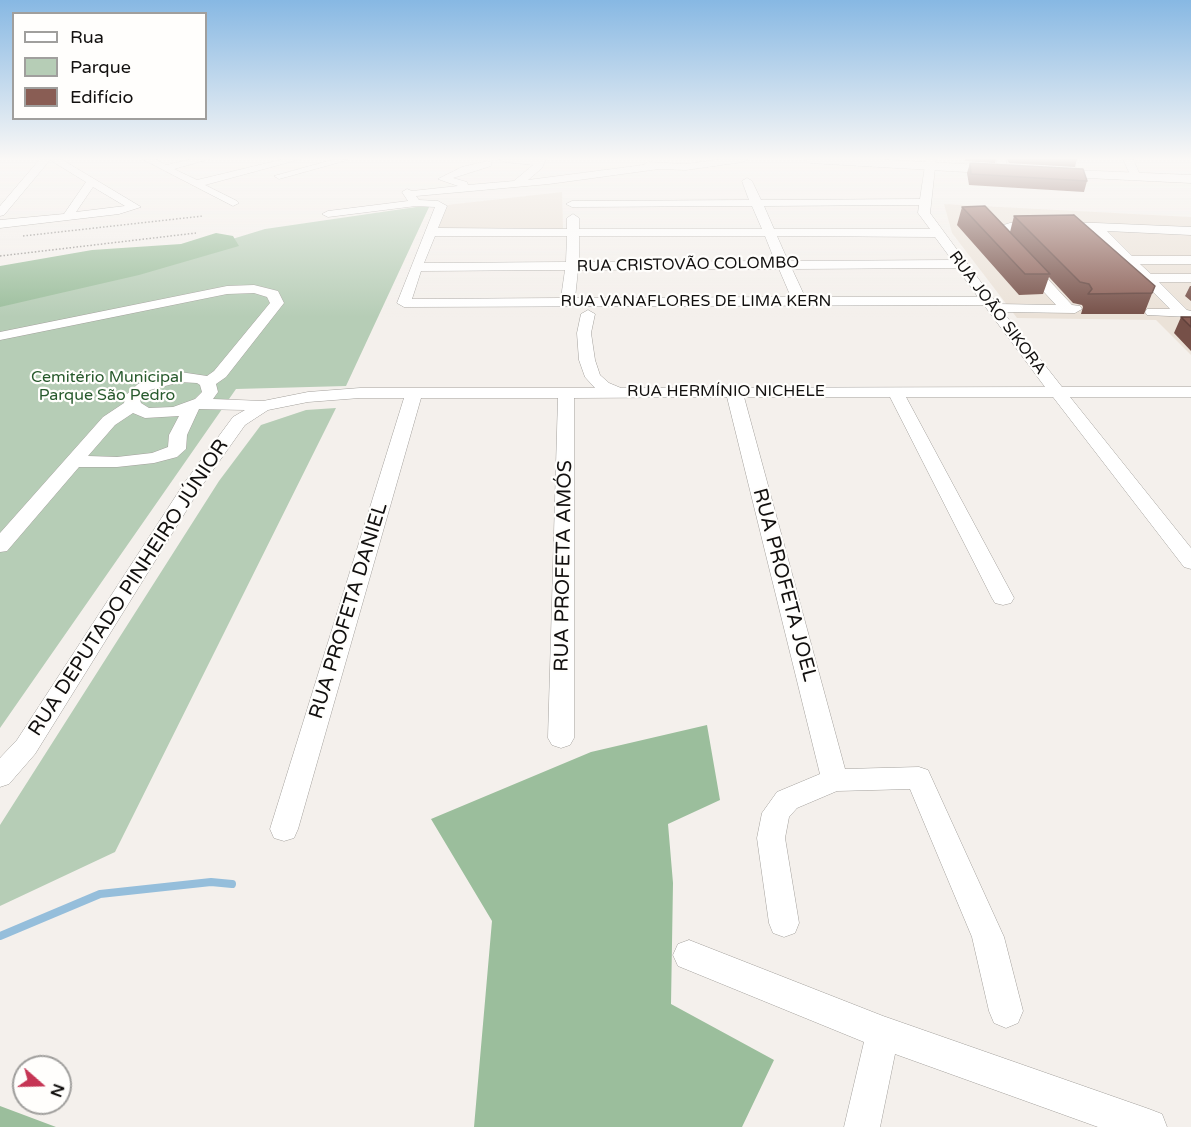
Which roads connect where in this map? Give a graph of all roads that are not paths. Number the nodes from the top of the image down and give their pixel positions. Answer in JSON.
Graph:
{"nodes":[{"id":1,"x":71,"y":212,"type":"edge"},
{"id":2,"x":117,"y":212,"type":"edge"},
{"id":3,"x":346,"y":212,"type":"edge"},
{"id":4,"x":439,"y":212,"type":"edge"},
{"id":5,"x":573,"y":212,"type":"edge"},
{"id":6,"x":760,"y":212,"type":"edge"},
{"id":7,"x":924,"y":212,"type":"edge"},
{"id":8,"x":328,"y":214,"type":"dead end"},
{"id":9,"x":67,"y":217,"type":"junction"},
{"id":10,"x":0,"y":224,"type":"edge"},
{"id":11,"x":1096,"y":227,"type":"junction"},
{"id":12,"x":1191,"y":231,"type":"edge"},
{"id":13,"x":430,"y":232,"type":"junction"},
{"id":14,"x":574,"y":232,"type":"junction"},
{"id":15,"x":769,"y":232,"type":"junction"},
{"id":16,"x":938,"y":233,"type":"junction"},
{"id":17,"x":1129,"y":260,"type":"junction"},
{"id":18,"x":1191,"y":260,"type":"edge"},
{"id":19,"x":783,"y":264,"type":"junction"},
{"id":20,"x":961,"y":264,"type":"junction"},
{"id":21,"x":572,"y":266,"type":"junction"},
{"id":22,"x":416,"y":267,"type":"junction"},
{"id":23,"x":1147,"y":278,"type":"junction"},
{"id":24,"x":1191,"y":278,"type":"edge"},
{"id":25,"x":568,"y":301,"type":"junction"},
{"id":26,"x":800,"y":303,"type":"junction"},
{"id":27,"x":991,"y":304,"type":"junction"},
{"id":28,"x":1160,"y":313,"type":"dead end"},
{"id":29,"x":588,"y":314,"type":"dead end"},
{"id":30,"x":1188,"y":317,"type":"edge"},
{"id":31,"x":0,"y":336,"type":"edge"},
{"id":32,"x":208,"y":383,"type":"junction"},
{"id":33,"x":734,"y":391,"type":"junction"},
{"id":34,"x":895,"y":392,"type":"junction"},
{"id":35,"x":1057,"y":392,"type":"junction"},
{"id":36,"x":1191,"y":392,"type":"edge"},
{"id":37,"x":414,"y":393,"type":"junction"},
{"id":38,"x":566,"y":393,"type":"junction"},
{"id":39,"x":620,"y":393,"type":"junction"},
{"id":40,"x":133,"y":405,"type":"junction"},
{"id":41,"x":263,"y":406,"type":"junction"},
{"id":42,"x":192,"y":412,"type":"junction"},
{"id":43,"x":73,"y":461,"type":"junction"},
{"id":44,"x":0,"y":546,"type":"edge"},
{"id":45,"x":1191,"y":562,"type":"edge"},
{"id":46,"x":1003,"y":598,"type":"dead end"},
{"id":47,"x":561,"y":738,"type":"dead end"},
{"id":48,"x":0,"y":776,"type":"edge"},
{"id":49,"x":835,"y":780,"type":"junction"},
{"id":50,"x":284,"y":829,"type":"dead end"},
{"id":51,"x":784,"y":923,"type":"dead end"},
{"id":52,"x":689,"y":955,"type":"dead end"},
{"id":53,"x":1006,"y":1011,"type":"dead end"},
{"id":54,"x":883,"y":1033,"type":"junction"},
{"id":55,"x":862,"y":1127,"type":"edge"},
{"id":56,"x":1149,"y":1127,"type":"edge"}],
"edges":[{"from":1,"to":9,"type":"street"},
{"from":2,"to":9,"type":"street"},
{"from":3,"to":8,"type":"street"},
{"from":4,"to":13,"type":"street"},
{"from":5,"to":14,"type":"street"},
{"from":6,"to":15,"type":"street"},
{"from":7,"to":16,"type":"street","name":"RUA JOÃO SIKORA"},
{"from":9,"to":10,"type":"street"},
{"from":11,"to":12,"type":"street"},
{"from":11,"to":17,"type":"street"},
{"from":11,"to":27,"type":"street","name":"RUA VANAFLORES DE LIMA KERN"},
{"from":13,"to":14,"type":"street"},
{"from":13,"to":22,"type":"street"},
{"from":14,"to":15,"type":"street"},
{"from":14,"to":21,"type":"street"},
{"from":15,"to":16,"type":"street"},
{"from":15,"to":19,"type":"street"},
{"from":16,"to":20,"type":"street","name":"RUA JOÃO SIKORA"},
{"from":17,"to":18,"type":"street"},
{"from":17,"to":23,"type":"street"},
{"from":19,"to":20,"type":"street","name":"RUA CRISTOVÃO COLOMBO"},
{"from":19,"to":21,"type":"street","name":"RUA CRISTOVÃO COLOMBO"},
{"from":19,"to":26,"type":"street"},
{"from":20,"to":27,"type":"street","name":"RUA JOÃO SIKORA"},
{"from":21,"to":22,"type":"street","name":"RUA CRISTOVÃO COLOMBO"},
{"from":21,"to":25,"type":"street"},
{"from":22,"to":25,"type":"street","name":"RUA VANAFLORES DE LIMA KERN"},
{"from":23,"to":24,"type":"street"},
{"from":23,"to":30,"type":"street"},
{"from":25,"to":26,"type":"street","name":"RUA VANAFLORES DE LIMA KERN"},
{"from":26,"to":27,"type":"street","name":"RUA VANAFLORES DE LIMA KERN"},
{"from":27,"to":35,"type":"street","name":"RUA JOÃO SIKORA"},
{"from":28,"to":30,"type":"street"},
{"from":29,"to":39,"type":"street"},
{"from":31,"to":32,"type":"street"},
{"from":32,"to":40,"type":"street"},
{"from":32,"to":42,"type":"street"},
{"from":33,"to":34,"type":"street","name":"RUA HERMÍNIO NICHELE"},
{"from":33,"to":39,"type":"street","name":"RUA HERMÍNIO NICHELE"},
{"from":33,"to":49,"type":"street","name":"RUA PROFETA JOEL"},
{"from":34,"to":35,"type":"street","name":"RUA HERMÍNIO NICHELE"},
{"from":34,"to":46,"type":"street"},
{"from":35,"to":36,"type":"street","name":"RUA HERMÍNIO NICHELE"},
{"from":35,"to":45,"type":"street","name":"RUA JOÃO SIKORA"},
{"from":37,"to":38,"type":"street","name":"RUA HERMÍNIO NICHELE"},
{"from":37,"to":41,"type":"street","name":"RUA HERMÍNIO NICHELE"},
{"from":37,"to":50,"type":"street","name":"RUA PROFETA DANIEL"},
{"from":38,"to":39,"type":"street","name":"RUA HERMÍNIO NICHELE"},
{"from":38,"to":47,"type":"street","name":"RUA PROFETA AMÓS"},
{"from":40,"to":42,"type":"street"},
{"from":40,"to":43,"type":"street"},
{"from":41,"to":42,"type":"street"},
{"from":41,"to":48,"type":"street","name":"RUA DEPUTADO PINHEIRO JÚNIOR"},
{"from":42,"to":43,"type":"street"},
{"from":43,"to":44,"type":"street"},
{"from":49,"to":51,"type":"street"},
{"from":49,"to":53,"type":"street"},
{"from":52,"to":54,"type":"street"},
{"from":54,"to":55,"type":"street"},
{"from":54,"to":56,"type":"street"}]}
